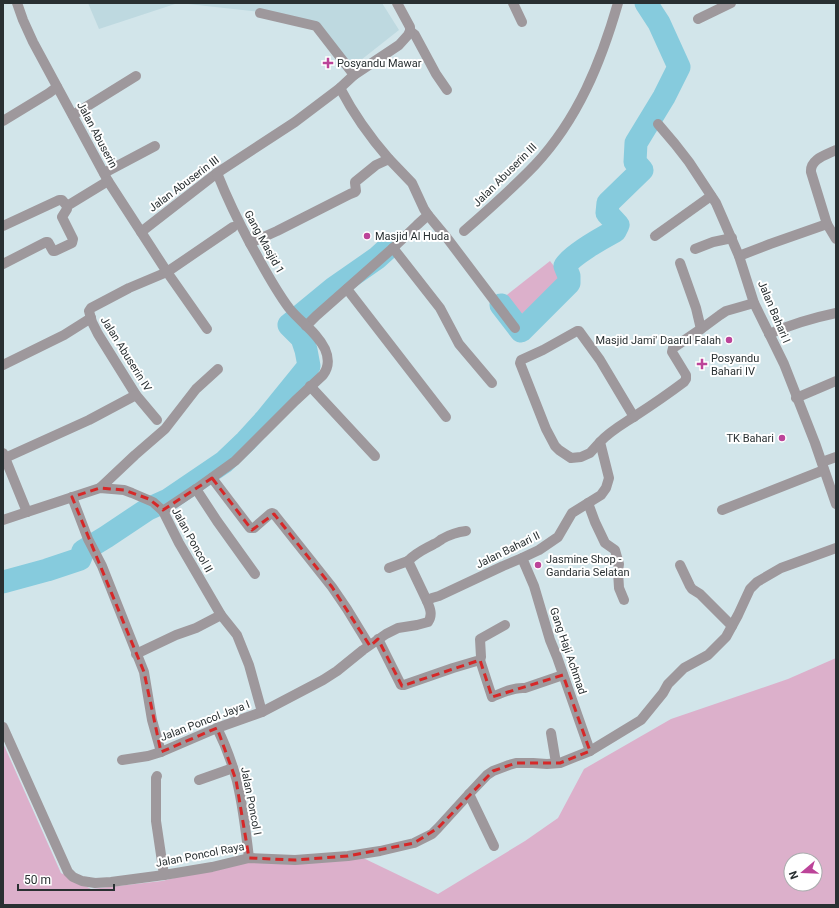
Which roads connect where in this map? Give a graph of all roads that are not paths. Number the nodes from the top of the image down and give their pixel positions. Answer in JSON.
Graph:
{"nodes":[{"id":1,"x":17,"y":3,"type":"edge"},
{"id":2,"x":397,"y":3,"type":"edge"},
{"id":3,"x":513,"y":3,"type":"edge"},
{"id":4,"x":618,"y":3,"type":"edge"},
{"id":5,"x":731,"y":3,"type":"edge"},
{"id":6,"x":260,"y":13,"type":"dead end"},
{"id":7,"x":698,"y":19,"type":"dead end"},
{"id":8,"x":522,"y":22,"type":"dead end"},
{"id":9,"x":410,"y":31,"type":"junction"},
{"id":10,"x":354,"y":75,"type":"junction"},
{"id":11,"x":136,"y":76,"type":"dead end"},
{"id":12,"x":57,"y":87,"type":"junction"},
{"id":13,"x":340,"y":88,"type":"junction"},
{"id":14,"x":447,"y":90,"type":"dead end"},
{"id":15,"x":73,"y":115,"type":"junction"},
{"id":16,"x":3,"y":121,"type":"edge"},
{"id":17,"x":658,"y":124,"type":"dead end"},
{"id":18,"x":155,"y":146,"type":"dead end"},
{"id":19,"x":836,"y":150,"type":"edge"},
{"id":20,"x":389,"y":159,"type":"junction"},
{"id":21,"x":217,"y":173,"type":"junction"},
{"id":22,"x":106,"y":177,"type":"junction"},
{"id":23,"x":711,"y":196,"type":"junction"},
{"id":24,"x":67,"y":206,"type":"junction"},
{"id":25,"x":426,"y":213,"type":"junction"},
{"id":26,"x":827,"y":224,"type":"junction"},
{"id":27,"x":3,"y":226,"type":"edge"},
{"id":28,"x":233,"y":228,"type":"dead end"},
{"id":29,"x":464,"y":231,"type":"dead end"},
{"id":30,"x":141,"y":232,"type":"junction"},
{"id":31,"x":655,"y":236,"type":"dead end"},
{"id":32,"x":732,"y":238,"type":"junction"},
{"id":33,"x":836,"y":239,"type":"edge"},
{"id":34,"x":250,"y":243,"type":"junction"},
{"id":35,"x":393,"y":248,"type":"junction"},
{"id":36,"x":695,"y":250,"type":"dead end"},
{"id":37,"x":739,"y":256,"type":"junction"},
{"id":38,"x":680,"y":263,"type":"dead end"},
{"id":39,"x":3,"y":264,"type":"edge"},
{"id":40,"x":167,"y":272,"type":"junction"},
{"id":41,"x":347,"y":289,"type":"junction"},
{"id":42,"x":754,"y":303,"type":"junction"},
{"id":43,"x":836,"y":313,"type":"edge"},
{"id":44,"x":91,"y":318,"type":"junction"},
{"id":45,"x":302,"y":322,"type":"junction"},
{"id":46,"x":515,"y":328,"type":"dead end"},
{"id":47,"x":207,"y":329,"type":"dead end"},
{"id":48,"x":701,"y":329,"type":"junction"},
{"id":49,"x":769,"y":334,"type":"junction"},
{"id":50,"x":3,"y":365,"type":"edge"},
{"id":51,"x":218,"y":369,"type":"dead end"},
{"id":52,"x":836,"y":382,"type":"edge"},
{"id":53,"x":492,"y":384,"type":"dead end"},
{"id":54,"x":310,"y":386,"type":"junction"},
{"id":55,"x":136,"y":395,"type":"junction"},
{"id":56,"x":796,"y":398,"type":"junction"},
{"id":57,"x":446,"y":417,"type":"dead end"},
{"id":58,"x":634,"y":417,"type":"junction"},
{"id":59,"x":157,"y":420,"type":"dead end"},
{"id":60,"x":600,"y":442,"type":"junction"},
{"id":61,"x":4,"y":454,"type":"edge"},
{"id":62,"x":375,"y":456,"type":"dead end"},
{"id":63,"x":836,"y":457,"type":"edge"},
{"id":64,"x":823,"y":466,"type":"junction"},
{"id":65,"x":212,"y":478,"type":"junction"},
{"id":66,"x":100,"y":488,"type":"junction"},
{"id":67,"x":196,"y":488,"type":"junction"},
{"id":68,"x":72,"y":497,"type":"junction"},
{"id":69,"x":588,"y":503,"type":"junction"},
{"id":70,"x":836,"y":504,"type":"edge"},
{"id":71,"x":159,"y":507,"type":"junction"},
{"id":72,"x":722,"y":510,"type":"dead end"},
{"id":73,"x":27,"y":512,"type":"junction"},
{"id":74,"x":3,"y":520,"type":"edge"},
{"id":75,"x":466,"y":531,"type":"dead end"},
{"id":76,"x":836,"y":548,"type":"edge"},
{"id":77,"x":522,"y":558,"type":"junction"},
{"id":78,"x":408,"y":561,"type":"junction"},
{"id":79,"x":680,"y":565,"type":"dead end"},
{"id":80,"x":389,"y":568,"type":"dead end"},
{"id":81,"x":255,"y":574,"type":"dead end"},
{"id":82,"x":624,"y":600,"type":"dead end"},
{"id":83,"x":427,"y":601,"type":"junction"},
{"id":84,"x":221,"y":615,"type":"junction"},
{"id":85,"x":505,"y":625,"type":"dead end"},
{"id":86,"x":732,"y":626,"type":"junction"},
{"id":87,"x":378,"y":639,"type":"junction"},
{"id":88,"x":369,"y":645,"type":"junction"},
{"id":89,"x":136,"y":654,"type":"junction"},
{"id":90,"x":480,"y":660,"type":"junction"},
{"id":91,"x":563,"y":675,"type":"junction"},
{"id":92,"x":262,"y":712,"type":"junction"},
{"id":93,"x":3,"y":727,"type":"edge"},
{"id":94,"x":217,"y":728,"type":"junction"},
{"id":95,"x":551,"y":733,"type":"dead end"},
{"id":96,"x":590,"y":751,"type":"junction"},
{"id":97,"x":160,"y":752,"type":"junction"},
{"id":98,"x":122,"y":760,"type":"dead end"},
{"id":99,"x":556,"y":763,"type":"junction"},
{"id":100,"x":233,"y":768,"type":"junction"},
{"id":101,"x":157,"y":776,"type":"dead end"},
{"id":102,"x":199,"y":780,"type":"dead end"},
{"id":103,"x":468,"y":794,"type":"junction"},
{"id":104,"x":494,"y":846,"type":"dead end"},
{"id":105,"x":249,"y":858,"type":"junction"},
{"id":106,"x":164,"y":875,"type":"junction"}],
"edges":[{"from":1,"to":12,"type":"street","name":"Jalan Abuserin"},
{"from":2,"to":9,"type":"street"},
{"from":3,"to":8,"type":"street"},
{"from":4,"to":29,"type":"street","name":"Jalan Abuserin III"},
{"from":5,"to":7,"type":"street"},
{"from":6,"to":10,"type":"street"},
{"from":9,"to":10,"type":"street","name":"Jalan Abuserin III"},
{"from":9,"to":14,"type":"street"},
{"from":10,"to":13,"type":"street","name":"Jalan Abuserin III"},
{"from":11,"to":15,"type":"street"},
{"from":12,"to":15,"type":"street","name":"Jalan Abuserin"},
{"from":12,"to":16,"type":"street"},
{"from":13,"to":20,"type":"street"},
{"from":13,"to":21,"type":"street","name":"Jalan Abuserin III"},
{"from":15,"to":22,"type":"street","name":"Jalan Abuserin"},
{"from":17,"to":23,"type":"street","name":"Jalan Bahari I"},
{"from":18,"to":22,"type":"street"},
{"from":19,"to":26,"type":"street"},
{"from":20,"to":25,"type":"street"},
{"from":20,"to":34,"type":"street"},
{"from":21,"to":30,"type":"street","name":"Jalan Abuserin III"},
{"from":21,"to":34,"type":"street","name":"Gang Masjid 1"},
{"from":22,"to":24,"type":"street"},
{"from":22,"to":30,"type":"street","name":"Jalan Abuserin"},
{"from":23,"to":31,"type":"street"},
{"from":23,"to":32,"type":"street","name":"Jalan Bahari I"},
{"from":24,"to":27,"type":"street"},
{"from":24,"to":39,"type":"street"},
{"from":25,"to":35,"type":"street"},
{"from":25,"to":46,"type":"street"},
{"from":26,"to":33,"type":"street"},
{"from":26,"to":37,"type":"street"},
{"from":28,"to":40,"type":"street"},
{"from":30,"to":40,"type":"street","name":"Jalan Abuserin"},
{"from":32,"to":36,"type":"street"},
{"from":32,"to":37,"type":"street","name":"Jalan Bahari I"},
{"from":34,"to":45,"type":"street","name":"Gang Masjid 1"},
{"from":35,"to":41,"type":"street"},
{"from":35,"to":53,"type":"street"},
{"from":37,"to":42,"type":"street","name":"Jalan Bahari I"},
{"from":38,"to":48,"type":"street"},
{"from":40,"to":44,"type":"street","name":"Jalan Abuserin IV"},
{"from":40,"to":47,"type":"street","name":"Jalan Abuserin"},
{"from":41,"to":45,"type":"street"},
{"from":41,"to":57,"type":"street"},
{"from":42,"to":48,"type":"street"},
{"from":42,"to":49,"type":"street","name":"Jalan Bahari I"},
{"from":43,"to":49,"type":"street"},
{"from":44,"to":50,"type":"street"},
{"from":44,"to":55,"type":"street","name":"Jalan Abuserin IV"},
{"from":45,"to":54,"type":"street","name":"Gang Masjid 1"},
{"from":48,"to":58,"type":"street"},
{"from":49,"to":56,"type":"street","name":"Jalan Bahari I"},
{"from":51,"to":66,"type":"street"},
{"from":52,"to":56,"type":"street"},
{"from":54,"to":62,"type":"street"},
{"from":54,"to":65,"type":"street","name":"Gang Masjid 1"},
{"from":55,"to":59,"type":"street","name":"Jalan Abuserin IV"},
{"from":55,"to":61,"type":"street"},
{"from":56,"to":64,"type":"street","name":"Jalan Bahari I"},
{"from":58,"to":60,"type":"street"},
{"from":58,"to":60,"type":"street"},
{"from":60,"to":69,"type":"street","name":"Jalan Bahari II"},
{"from":61,"to":73,"type":"street"},
{"from":63,"to":64,"type":"street"},
{"from":64,"to":70,"type":"street","name":"Jalan Bahari I"},
{"from":64,"to":72,"type":"street"},
{"from":65,"to":67,"type":"street","name":"Gang Masjid 1"},
{"from":65,"to":88,"type":"street"},
{"from":66,"to":68,"type":"street"},
{"from":66,"to":71,"type":"street"},
{"from":67,"to":71,"type":"street","name":"Gang Masjid 1"},
{"from":67,"to":81,"type":"street"},
{"from":68,"to":73,"type":"street"},
{"from":68,"to":89,"type":"street","name":"Jalan Poncol Jaya I"},
{"from":69,"to":77,"type":"street","name":"Jalan Bahari II"},
{"from":69,"to":82,"type":"street"},
{"from":71,"to":84,"type":"street","name":"Jalan Poncol II"},
{"from":73,"to":74,"type":"street"},
{"from":75,"to":78,"type":"street"},
{"from":76,"to":86,"type":"street","name":"Jalan Poncol Raya"},
{"from":77,"to":83,"type":"street","name":"Jalan Bahari II"},
{"from":77,"to":91,"type":"street","name":"Gang Haji Achmad"},
{"from":78,"to":80,"type":"street"},
{"from":78,"to":83,"type":"street"},
{"from":79,"to":86,"type":"street"},
{"from":83,"to":87,"type":"street"},
{"from":84,"to":89,"type":"street"},
{"from":84,"to":92,"type":"street","name":"Jalan Poncol II"},
{"from":85,"to":90,"type":"street"},
{"from":86,"to":96,"type":"street","name":"Jalan Poncol Raya"},
{"from":87,"to":88,"type":"street"},
{"from":87,"to":90,"type":"street"},
{"from":88,"to":92,"type":"street"},
{"from":89,"to":97,"type":"street","name":"Jalan Poncol Jaya I"},
{"from":90,"to":91,"type":"street"},
{"from":91,"to":96,"type":"street","name":"Gang Haji Achmad"},
{"from":92,"to":94,"type":"street","name":"Jalan Poncol Jaya I"},
{"from":93,"to":106,"type":"street","name":"Jalan Poncol Raya"},
{"from":94,"to":97,"type":"street","name":"Jalan Poncol Jaya I"},
{"from":94,"to":100,"type":"street","name":"Jalan Poncol I"},
{"from":95,"to":99,"type":"street"},
{"from":96,"to":99,"type":"street","name":"Jalan Poncol Raya"},
{"from":97,"to":98,"type":"street"},
{"from":99,"to":103,"type":"street","name":"Jalan Poncol Raya"},
{"from":100,"to":102,"type":"street"},
{"from":100,"to":105,"type":"street","name":"Jalan Poncol I"},
{"from":101,"to":106,"type":"street"},
{"from":103,"to":104,"type":"street"},
{"from":103,"to":105,"type":"street","name":"Jalan Poncol Raya"},
{"from":105,"to":106,"type":"street","name":"Jalan Poncol Raya"}]}
